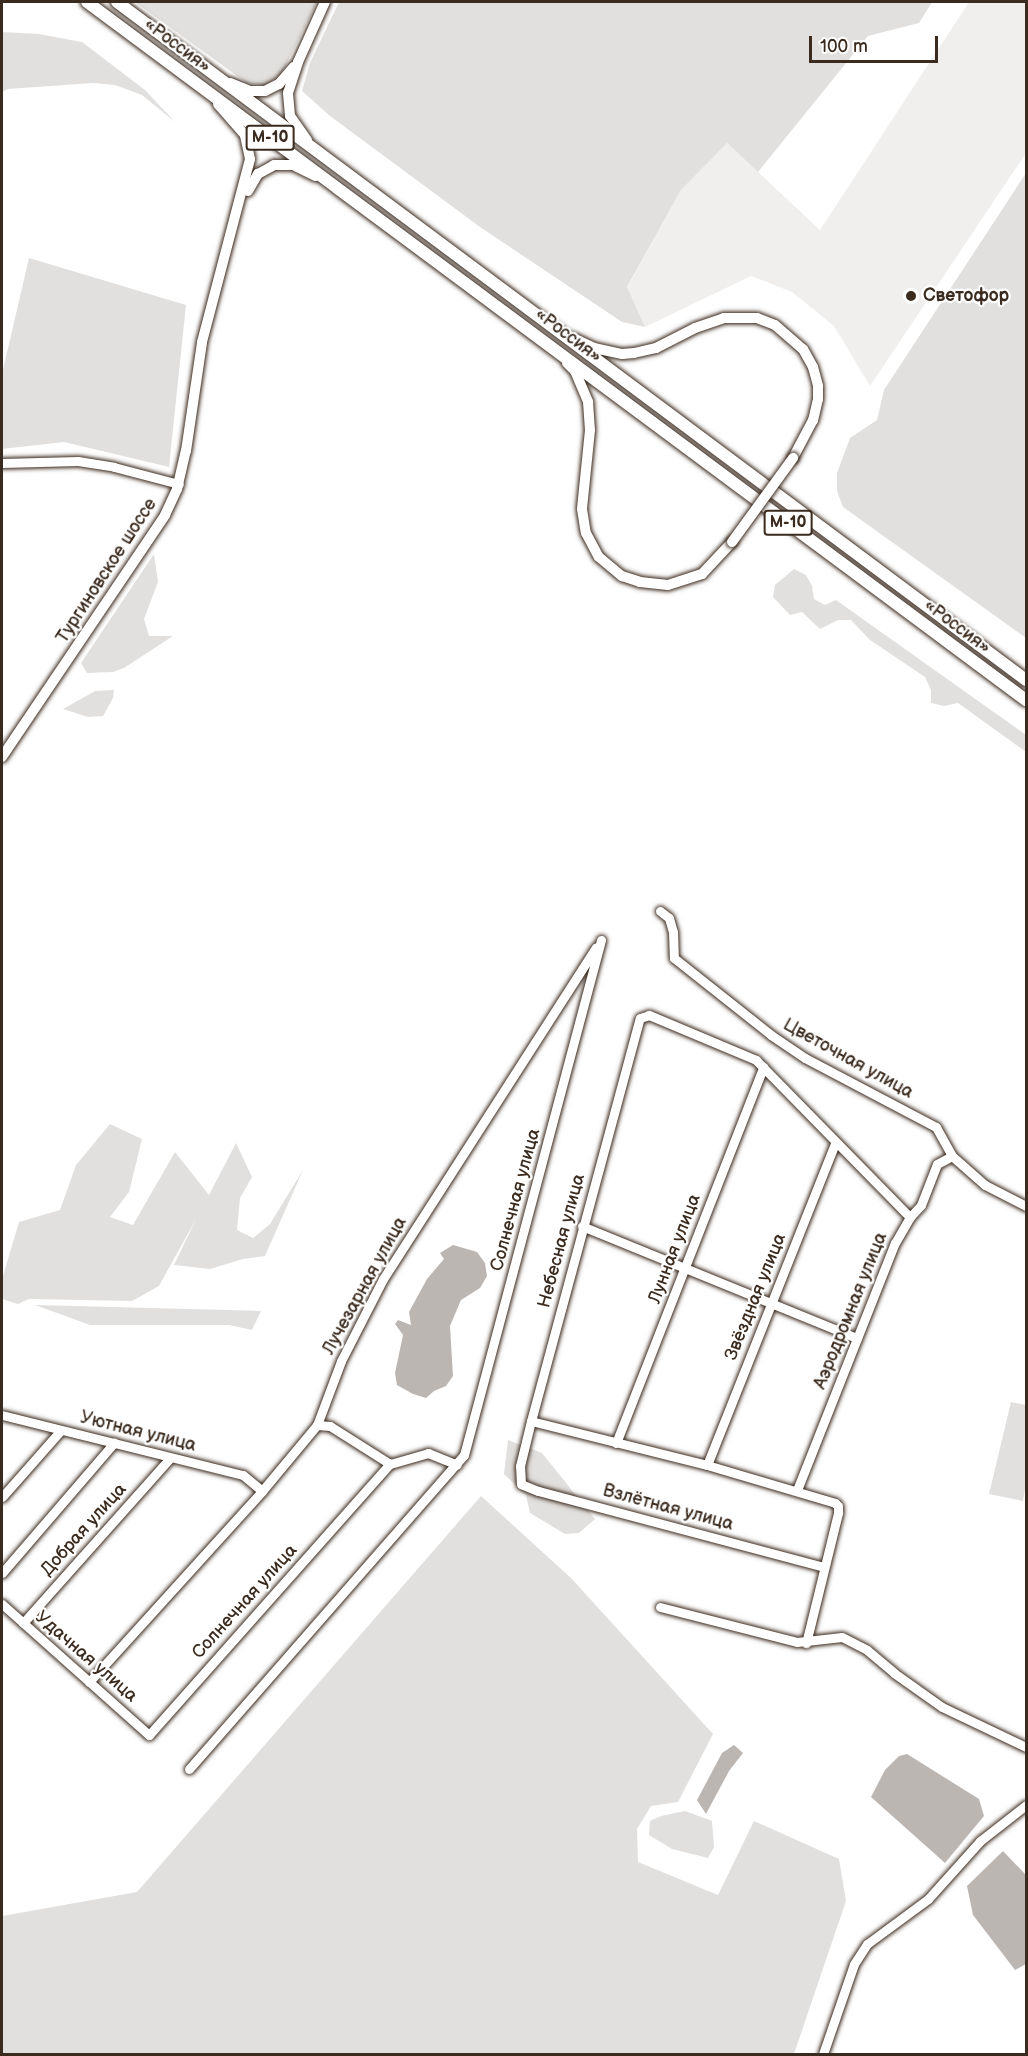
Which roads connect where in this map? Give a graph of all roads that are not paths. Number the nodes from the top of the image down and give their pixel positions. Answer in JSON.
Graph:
{"nodes":[{"id":1,"x":87,"y":2,"type":"edge"},
{"id":2,"x":117,"y":2,"type":"edge"},
{"id":3,"x":325,"y":2,"type":"edge"},
{"id":4,"x":298,"y":62,"type":"junction"},
{"id":5,"x":215,"y":75,"type":"junction"},
{"id":6,"x":204,"y":89,"type":"junction"},
{"id":7,"x":317,"y":151,"type":"junction"},
{"id":8,"x":336,"y":186,"type":"junction"},
{"id":9,"x":238,"y":211,"type":"junction"},
{"id":10,"x":559,"y":331,"type":"junction"},
{"id":11,"x":550,"y":346,"type":"junction"},
{"id":12,"x":2,"y":463,"type":"edge"},
{"id":13,"x":179,"y":484,"type":"junction"},
{"id":14,"x":1026,"y":680,"type":"edge"},
{"id":15,"x":1026,"y":700,"type":"edge"},
{"id":16,"x":2,"y":757,"type":"edge"},
{"id":17,"x":660,"y":911,"type":"dead end"},
{"id":18,"x":601,"y":940,"type":"joint"},
{"id":19,"x":763,"y":1067,"type":"junction"},
{"id":20,"x":835,"y":1143,"type":"junction"},
{"id":21,"x":952,"y":1156,"type":"junction"},
{"id":22,"x":1026,"y":1206,"type":"edge"},
{"id":23,"x":910,"y":1217,"type":"junction"},
{"id":24,"x":582,"y":1226,"type":"junction"},
{"id":25,"x":685,"y":1269,"type":"junction"},
{"id":26,"x":771,"y":1304,"type":"junction"},
{"id":27,"x":857,"y":1338,"type":"junction"},
{"id":28,"x":3,"y":1417,"type":"edge"},
{"id":29,"x":531,"y":1421,"type":"junction"},
{"id":30,"x":317,"y":1425,"type":"junction"},
{"id":31,"x":61,"y":1430,"type":"junction"},
{"id":32,"x":114,"y":1443,"type":"junction"},
{"id":33,"x":616,"y":1443,"type":"junction"},
{"id":34,"x":171,"y":1458,"type":"junction"},
{"id":35,"x":390,"y":1464,"type":"junction"},
{"id":36,"x":458,"y":1465,"type":"junction"},
{"id":37,"x":707,"y":1465,"type":"junction"},
{"id":38,"x":520,"y":1466,"type":"joint"},
{"id":39,"x":797,"y":1490,"type":"junction"},
{"id":40,"x":262,"y":1491,"type":"junction"},
{"id":41,"x":2,"y":1497,"type":"edge"},
{"id":42,"x":824,"y":1567,"type":"junction"},
{"id":43,"x":2,"y":1573,"type":"edge"},
{"id":44,"x":2,"y":1604,"type":"edge"},
{"id":45,"x":660,"y":1607,"type":"dead end"},
{"id":46,"x":23,"y":1623,"type":"junction"},
{"id":47,"x":806,"y":1643,"type":"junction"},
{"id":48,"x":89,"y":1682,"type":"junction"},
{"id":49,"x":149,"y":1735,"type":"joint"},
{"id":50,"x":1026,"y":1747,"type":"edge"},
{"id":51,"x":189,"y":1769,"type":"dead end"},
{"id":52,"x":1026,"y":1805,"type":"edge"},
{"id":53,"x":823,"y":2055,"type":"edge"}],
"edges":[{"from":1,"to":6,"type":"highway","name":"«Россия»","number":"М-10"},
{"from":2,"to":5,"type":"highway","name":"«Россия»","number":"М-10"},
{"from":3,"to":4,"type":"main road"},
{"from":4,"to":5,"type":"main road"},
{"from":4,"to":7,"type":"main road"},
{"from":5,"to":7,"type":"highway","name":"«Россия»","number":"М-10"},
{"from":6,"to":8,"type":"highway","name":"«Россия»","number":"М-10"},
{"from":6,"to":9,"type":"main road","name":"Тургиновское шоссе"},
{"from":7,"to":10,"type":"highway","name":"«Россия»","number":"М-10"},
{"from":8,"to":9,"type":"main road","name":"Тургиновское шоссе"},
{"from":8,"to":11,"type":"highway","name":"«Россия»","number":"М-10"},
{"from":9,"to":13,"type":"main road","name":"Тургиновское шоссе"},
{"from":10,"to":11,"type":"main road","bridge":true},
{"from":10,"to":14,"type":"highway","name":"«Россия»","number":"М-10"},
{"from":11,"to":15,"type":"highway","name":"«Россия»","number":"М-10"},
{"from":12,"to":13,"type":"street"},
{"from":13,"to":16,"type":"main road","name":"Тургиновское шоссе"},
{"from":17,"to":21,"type":"street","name":"Цветочная улица"},
{"from":18,"to":30,"type":"street","name":"Лучезарная улица"},
{"from":18,"to":36,"type":"street","name":"Солнечная улица"},
{"from":19,"to":20,"type":"street"},
{"from":19,"to":24,"type":"street","name":"Небесная улица"},
{"from":19,"to":25,"type":"street","name":"Лунная улица"},
{"from":20,"to":23,"type":"street"},
{"from":20,"to":26,"type":"street","name":"Звёздная улица"},
{"from":21,"to":22,"type":"street","name":"Цветочная улица"},
{"from":21,"to":23,"type":"street","name":"Аэродромная улица"},
{"from":23,"to":27,"type":"street","name":"Аэродромная улица"},
{"from":24,"to":25,"type":"street"},
{"from":24,"to":29,"type":"street","name":"Небесная улица"},
{"from":25,"to":26,"type":"street"},
{"from":25,"to":33,"type":"street","name":"Лунная улица"},
{"from":26,"to":27,"type":"street"},
{"from":26,"to":37,"type":"street","name":"Звёздная улица"},
{"from":27,"to":39,"type":"street","name":"Аэродромная улица"},
{"from":28,"to":31,"type":"street","name":"Уютная улица"},
{"from":29,"to":33,"type":"street"},
{"from":29,"to":38,"type":"street","name":"Небесная улица"},
{"from":30,"to":35,"type":"street"},
{"from":30,"to":40,"type":"street","name":"Лучезарная улица"},
{"from":31,"to":32,"type":"street","name":"Уютная улица"},
{"from":31,"to":41,"type":"street"},
{"from":32,"to":34,"type":"street","name":"Уютная улица"},
{"from":32,"to":43,"type":"street"},
{"from":33,"to":37,"type":"street"},
{"from":34,"to":40,"type":"street","name":"Уютная улица"},
{"from":34,"to":46,"type":"street","name":"Добрая улица"},
{"from":35,"to":36,"type":"street"},
{"from":35,"to":49,"type":"street","name":"Солнечная улица"},
{"from":36,"to":51,"type":"street","name":"Солнечная улица"},
{"from":37,"to":39,"type":"street"},
{"from":38,"to":42,"type":"street","name":"Взлётная улица"},
{"from":39,"to":42,"type":"street"},
{"from":40,"to":48,"type":"street","name":"Лучезарная улица"},
{"from":42,"to":47,"type":"street"},
{"from":44,"to":46,"type":"street","name":"Удачная улица"},
{"from":45,"to":47,"type":"street"},
{"from":46,"to":48,"type":"street","name":"Удачная улица"},
{"from":47,"to":50,"type":"street"},
{"from":48,"to":49,"type":"street","name":"Удачная улица"},
{"from":52,"to":53,"type":"street"}]}
